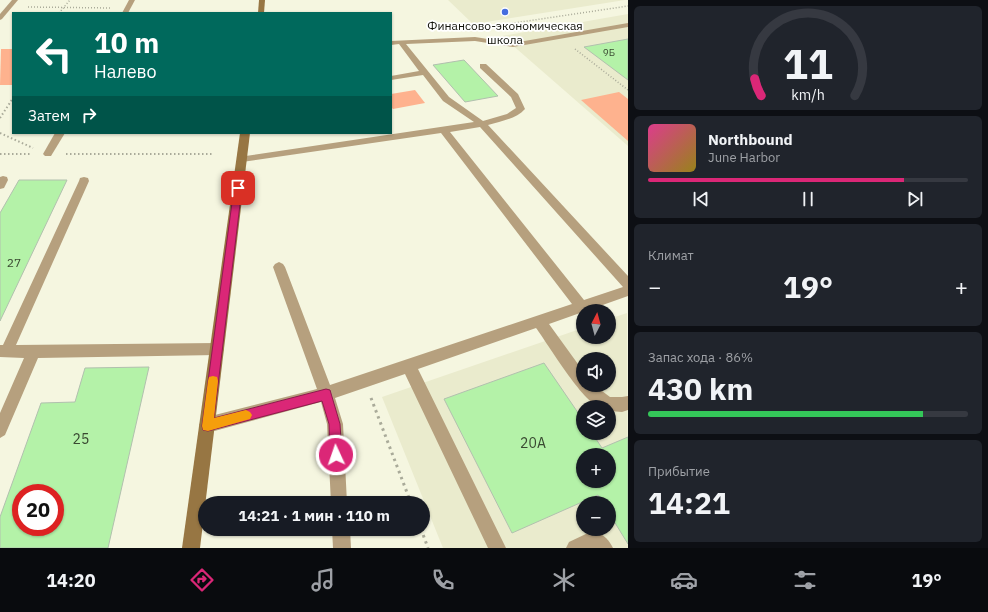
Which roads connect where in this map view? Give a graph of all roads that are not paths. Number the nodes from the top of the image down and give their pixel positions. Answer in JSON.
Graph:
{"nodes":[{"id":1,"x":15,"y":0,"type":"edge"},
{"id":2,"x":132,"y":0,"type":"edge"},
{"id":3,"x":262,"y":0,"type":"edge"},
{"id":4,"x":126,"y":11,"type":"edge"},
{"id":5,"x":261,"y":12,"type":"edge"},
{"id":6,"x":1,"y":16,"type":"edge"},
{"id":7,"x":628,"y":24,"type":"edge"},
{"id":8,"x":401,"y":42,"type":"junction"},
{"id":9,"x":392,"y":43,"type":"edge"},
{"id":10,"x":483,"y":66,"type":"dead end"},
{"id":11,"x":425,"y":72,"type":"junction"},
{"id":12,"x":392,"y":78,"type":"edge"},
{"id":13,"x":482,"y":124,"type":"junction"},
{"id":14,"x":444,"y":130,"type":"junction"},
{"id":15,"x":59,"y":134,"type":"edge"},
{"id":16,"x":245,"y":134,"type":"edge"},
{"id":17,"x":359,"y":137,"type":"edge"},
{"id":18,"x":48,"y":154,"type":"road end"},
{"id":19,"x":242,"y":159,"type":"junction"},
{"id":20,"x":84,"y":181,"type":"dead end"},
{"id":21,"x":279,"y":267,"type":"dead end"},
{"id":22,"x":628,"y":284,"type":"edge"},
{"id":23,"x":628,"y":291,"type":"edge"},
{"id":24,"x":579,"y":304,"type":"edge"},
{"id":25,"x":587,"y":304,"type":"edge"},
{"id":26,"x":576,"y":308,"type":"edge"},
{"id":27,"x":539,"y":321,"type":"junction"},
{"id":28,"x":217,"y":349,"type":"junction"},
{"id":29,"x":4,"y":351,"type":"edge"},
{"id":30,"x":34,"y":352,"type":"junction"},
{"id":31,"x":409,"y":366,"type":"junction"},
{"id":32,"x":576,"y":373,"type":"edge"},
{"id":33,"x":591,"y":392,"type":"edge"},
{"id":34,"x":326,"y":394,"type":"junction"},
{"id":35,"x":628,"y":403,"type":"edge"},
{"id":36,"x":208,"y":426,"type":"junction"},
{"id":37,"x":0,"y":430,"type":"edge"},
{"id":38,"x":339,"y":496,"type":"edge"},
{"id":39,"x":341,"y":536,"type":"edge"},
{"id":40,"x":191,"y":548,"type":"edge"},
{"id":41,"x":342,"y":548,"type":"edge"},
{"id":42,"x":496,"y":548,"type":"edge"},
{"id":43,"x":575,"y":548,"type":"edge"},
{"id":44,"x":604,"y":548,"type":"edge"}],
"edges":[{"from":1,"to":6,"type":"lane"},
{"from":2,"to":4,"type":"lane"},
{"from":3,"to":5,"type":"street"},
{"from":7,"to":8,"type":"lane"},
{"from":8,"to":9,"type":"lane"},
{"from":8,"to":11,"type":"lane"},
{"from":10,"to":13,"type":"lane"},
{"from":11,"to":12,"type":"lane"},
{"from":11,"to":13,"type":"lane"},
{"from":13,"to":14,"type":"lane"},
{"from":13,"to":22,"type":"lane"},
{"from":14,"to":17,"type":"lane"},
{"from":14,"to":24,"type":"lane"},
{"from":15,"to":18,"type":"lane"},
{"from":16,"to":19,"type":"street"},
{"from":17,"to":19,"type":"lane"},
{"from":19,"to":28,"type":"street"},
{"from":20,"to":29,"type":"lane"},
{"from":21,"to":34,"type":"lane"},
{"from":23,"to":25,"type":"lane"},
{"from":26,"to":27,"type":"lane"},
{"from":27,"to":31,"type":"lane"},
{"from":27,"to":32,"type":"lane"},
{"from":28,"to":30,"type":"lane"},
{"from":28,"to":36,"type":"street"},
{"from":29,"to":30,"type":"lane"},
{"from":30,"to":37,"type":"lane"},
{"from":31,"to":34,"type":"lane"},
{"from":31,"to":42,"type":"lane"},
{"from":33,"to":35,"type":"lane"},
{"from":34,"to":36,"type":"lane"},
{"from":34,"to":38,"type":"lane"},
{"from":36,"to":40,"type":"street"},
{"from":39,"to":41,"type":"lane"},
{"from":43,"to":44,"type":"lane"}]}
